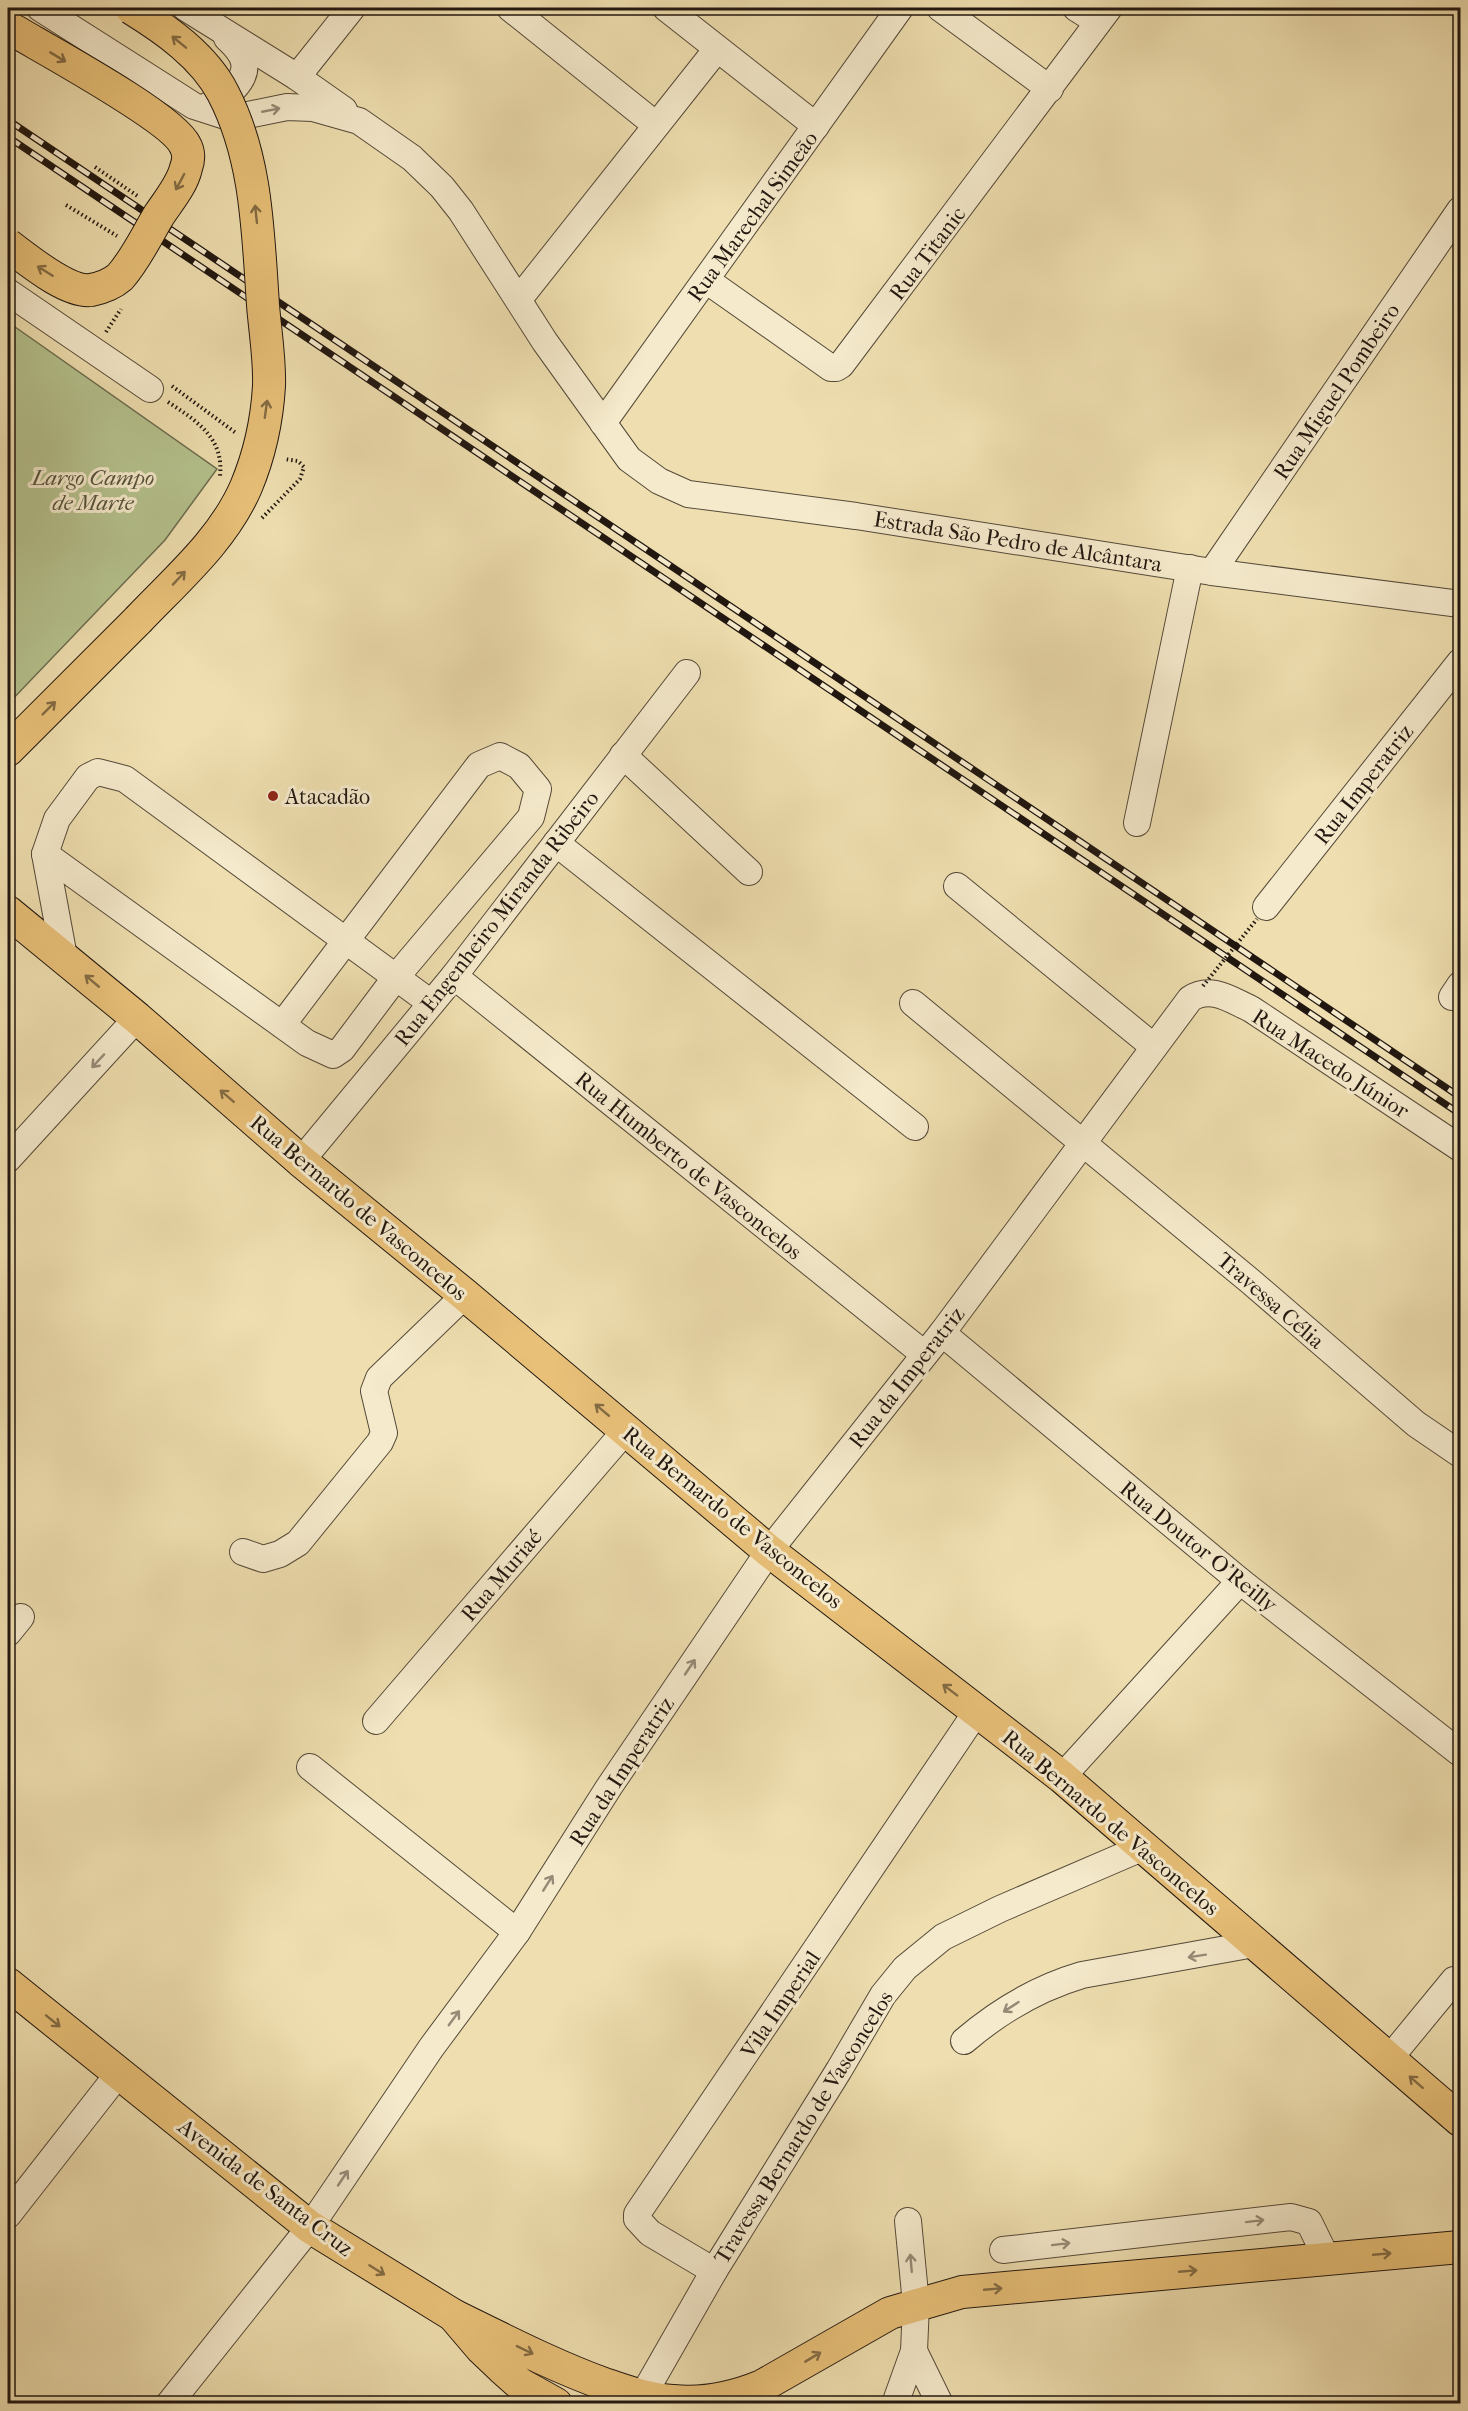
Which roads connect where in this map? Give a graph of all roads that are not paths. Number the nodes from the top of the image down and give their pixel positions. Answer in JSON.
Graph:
{"nodes":[{"id":1,"x":40,"y":8,"type":"edge"},
{"id":2,"x":131,"y":8,"type":"edge"},
{"id":3,"x":186,"y":8,"type":"edge"},
{"id":4,"x":352,"y":8,"type":"edge"},
{"id":5,"x":510,"y":8,"type":"edge"},
{"id":6,"x":666,"y":8,"type":"edge"},
{"id":7,"x":900,"y":8,"type":"edge"},
{"id":8,"x":940,"y":8,"type":"edge"},
{"id":9,"x":1076,"y":8,"type":"edge"},
{"id":10,"x":1104,"y":15,"type":"edge"},
{"id":11,"x":8,"y":27,"type":"edge"},
{"id":12,"x":219,"y":29,"type":"junction"},
{"id":13,"x":717,"y":49,"type":"junction"},
{"id":14,"x":297,"y":77,"type":"junction"},
{"id":15,"x":1050,"y":89,"type":"junction"},
{"id":16,"x":194,"y":106,"type":"junction"},
{"id":17,"x":359,"y":121,"type":"junction"},
{"id":18,"x":656,"y":125,"type":"junction"},
{"id":19,"x":816,"y":126,"type":"junction"},
{"id":20,"x":1461,"y":210,"type":"edge"},
{"id":21,"x":8,"y":245,"type":"edge"},
{"id":22,"x":706,"y":280,"type":"junction"},
{"id":23,"x":8,"y":292,"type":"edge"},
{"id":24,"x":519,"y":299,"type":"junction"},
{"id":25,"x":150,"y":389,"type":"road end"},
{"id":26,"x":603,"y":423,"type":"junction"},
{"id":27,"x":1201,"y":570,"type":"junction"},
{"id":28,"x":1461,"y":604,"type":"edge"},
{"id":29,"x":1461,"y":662,"type":"edge"},
{"id":30,"x":687,"y":673,"type":"dead end"},
{"id":31,"x":8,"y":750,"type":"edge"},
{"id":32,"x":623,"y":755,"type":"junction"},
{"id":33,"x":1137,"y":823,"type":"dead end"},
{"id":34,"x":556,"y":843,"type":"junction"},
{"id":35,"x":45,"y":854,"type":"junction"},
{"id":36,"x":749,"y":872,"type":"dead end"},
{"id":37,"x":957,"y":886,"type":"dead end"},
{"id":38,"x":8,"y":912,"type":"edge"},
{"id":39,"x":1261,"y":913,"type":"road end"},
{"id":40,"x":347,"y":941,"type":"junction"},
{"id":41,"x":64,"y":957,"type":"junction"},
{"id":42,"x":454,"y":976,"type":"junction"},
{"id":43,"x":396,"y":977,"type":"junction"},
{"id":44,"x":1199,"y":990,"type":"joint"},
{"id":45,"x":431,"y":1003,"type":"junction"},
{"id":46,"x":913,"y":1003,"type":"dead end"},
{"id":47,"x":138,"y":1018,"type":"junction"},
{"id":48,"x":282,"y":1025,"type":"junction"},
{"id":49,"x":1154,"y":1047,"type":"junction"},
{"id":50,"x":915,"y":1126,"type":"dead end"},
{"id":51,"x":1083,"y":1144,"type":"junction"},
{"id":52,"x":1461,"y":1148,"type":"edge"},
{"id":53,"x":8,"y":1159,"type":"edge"},
{"id":54,"x":301,"y":1161,"type":"junction"},
{"id":55,"x":465,"y":1295,"type":"junction"},
{"id":56,"x":942,"y":1333,"type":"junction"},
{"id":57,"x":924,"y":1354,"type":"junction"},
{"id":58,"x":626,"y":1430,"type":"junction"},
{"id":59,"x":1461,"y":1454,"type":"edge"},
{"id":60,"x":769,"y":1551,"type":"junction"},
{"id":61,"x":243,"y":1552,"type":"dead end"},
{"id":62,"x":1240,"y":1581,"type":"junction"},
{"id":63,"x":978,"y":1711,"type":"junction"},
{"id":64,"x":376,"y":1721,"type":"dead end"},
{"id":65,"x":1461,"y":1753,"type":"edge"},
{"id":66,"x":310,"y":1767,"type":"dead end"},
{"id":67,"x":1062,"y":1777,"type":"junction"},
{"id":68,"x":1144,"y":1847,"type":"junction"},
{"id":69,"x":517,"y":1932,"type":"junction"},
{"id":70,"x":1254,"y":1944,"type":"junction"},
{"id":71,"x":1454,"y":1980,"type":"dead end"},
{"id":72,"x":8,"y":1984,"type":"edge"},
{"id":73,"x":964,"y":2041,"type":"dead end"},
{"id":74,"x":1389,"y":2059,"type":"junction"},
{"id":75,"x":119,"y":2073,"type":"junction"},
{"id":76,"x":1461,"y":2120,"type":"edge"},
{"id":77,"x":8,"y":2215,"type":"edge"},
{"id":78,"x":908,"y":2221,"type":"dead end"},
{"id":79,"x":310,"y":2227,"type":"junction"},
{"id":80,"x":1461,"y":2247,"type":"edge"},
{"id":81,"x":1003,"y":2250,"type":"dead end"},
{"id":82,"x":1327,"y":2259,"type":"junction"},
{"id":83,"x":714,"y":2271,"type":"junction"},
{"id":84,"x":916,"y":2304,"type":"junction"},
{"id":85,"x":453,"y":2315,"type":"junction"},
{"id":86,"x":914,"y":2351,"type":"junction"},
{"id":87,"x":642,"y":2397,"type":"junction"},
{"id":88,"x":169,"y":2403,"type":"edge"},
{"id":89,"x":554,"y":2403,"type":"edge"},
{"id":90,"x":895,"y":2403,"type":"edge"},
{"id":91,"x":940,"y":2403,"type":"edge"}],
"edges":[{"from":1,"to":16,"type":"street"},
{"from":31,"to":2,"type":"main road","one_way":true,"bridge":true},
{"from":3,"to":12,"type":"street"},
{"from":4,"to":14,"type":"street"},
{"from":5,"to":18,"type":"street"},
{"from":6,"to":13,"type":"street"},
{"from":7,"to":19,"type":"street","name":"Rua Marechal Simeão"},
{"from":8,"to":15,"type":"street"},
{"from":9,"to":10,"type":"street"},
{"from":10,"to":15,"type":"street","name":"Rua Titanic"},
{"from":11,"to":21,"type":"main road","one_way":true,"bridge":true},
{"from":12,"to":14,"type":"street","name":"Estrada São Pedro de Alcântara"},
{"from":12,"to":16,"type":"street"},
{"from":13,"to":18,"type":"street"},
{"from":13,"to":19,"type":"street"},
{"from":14,"to":17,"type":"street","name":"Estrada São Pedro de Alcântara"},
{"from":15,"to":22,"type":"street","name":"Rua Titanic"},
{"from":16,"to":17,"type":"street","one_way":true},
{"from":17,"to":24,"type":"street","name":"Estrada São Pedro de Alcântara"},
{"from":18,"to":24,"type":"street"},
{"from":19,"to":22,"type":"street","name":"Rua Marechal Simeão"},
{"from":20,"to":27,"type":"street","name":"Rua Miguel Pombeiro"},
{"from":22,"to":26,"type":"street","name":"Rua Marechal Simeão"},
{"from":23,"to":25,"type":"street"},
{"from":24,"to":26,"type":"street","name":"Estrada São Pedro de Alcântara"},
{"from":26,"to":27,"type":"street","name":"Estrada São Pedro de Alcântara"},
{"from":27,"to":28,"type":"street","name":"Estrada São Pedro de Alcântara"},
{"from":27,"to":33,"type":"street"},
{"from":29,"to":39,"type":"street","name":"Rua Imperatriz"},
{"from":30,"to":32,"type":"street","name":"Rua Engenheiro Miranda Ribeiro"},
{"from":32,"to":34,"type":"street","name":"Rua Engenheiro Miranda Ribeiro"},
{"from":32,"to":36,"type":"street"},
{"from":34,"to":42,"type":"street","name":"Rua Engenheiro Miranda Ribeiro"},
{"from":34,"to":50,"type":"street"},
{"from":35,"to":40,"type":"street"},
{"from":35,"to":41,"type":"street"},
{"from":35,"to":48,"type":"street"},
{"from":37,"to":49,"type":"street"},
{"from":38,"to":41,"type":"main road","name":"Rua Bernardo de Vasconcelos"},
{"from":40,"to":43,"type":"street"},
{"from":40,"to":43,"type":"street"},
{"from":40,"to":48,"type":"street"},
{"from":47,"to":41,"type":"main road","name":"Rua Bernardo de Vasconcelos","one_way":true},
{"from":42,"to":45,"type":"street","name":"Rua Engenheiro Miranda Ribeiro"},
{"from":42,"to":57,"type":"street","name":"Rua Humberto de Vasconcelos"},
{"from":43,"to":45,"type":"street"},
{"from":43,"to":48,"type":"street"},
{"from":44,"to":49,"type":"street","name":"Rua da Imperatriz"},
{"from":44,"to":52,"type":"street","name":"Rua Macedo Júnior"},
{"from":45,"to":54,"type":"street","name":"Rua Engenheiro Miranda Ribeiro"},
{"from":46,"to":51,"type":"street"},
{"from":47,"to":53,"type":"street","one_way":true},
{"from":54,"to":47,"type":"main road","name":"Rua Bernardo de Vasconcelos","one_way":true},
{"from":49,"to":51,"type":"street","name":"Rua da Imperatriz"},
{"from":51,"to":56,"type":"street","name":"Rua da Imperatriz"},
{"from":51,"to":59,"type":"street","name":"Travessa Célia"},
{"from":54,"to":55,"type":"main road","name":"Rua Bernardo de Vasconcelos"},
{"from":58,"to":55,"type":"main road","name":"Rua Bernardo de Vasconcelos","one_way":true},
{"from":55,"to":61,"type":"street"},
{"from":56,"to":57,"type":"street","name":"Rua da Imperatriz"},
{"from":56,"to":62,"type":"street","name":"Rua Doutor O'Reilly"},
{"from":57,"to":60,"type":"street","name":"Rua da Imperatriz"},
{"from":58,"to":60,"type":"main road","name":"Rua Bernardo de Vasconcelos"},
{"from":58,"to":64,"type":"street","name":"Rua Muriaé"},
{"from":63,"to":60,"type":"main road","name":"Rua Bernardo de Vasconcelos","one_way":true},
{"from":69,"to":60,"type":"street","name":"Rua da Imperatriz","one_way":true},
{"from":62,"to":65,"type":"street","name":"Rua Doutor O'Reilly"},
{"from":62,"to":67,"type":"street"},
{"from":63,"to":67,"type":"main road","name":"Rua Bernardo de Vasconcelos"},
{"from":63,"to":83,"type":"street","name":"Vila Imperial"},
{"from":66,"to":69,"type":"street"},
{"from":67,"to":68,"type":"main road","name":"Rua Bernardo de Vasconcelos"},
{"from":68,"to":70,"type":"main road","name":"Rua Bernardo de Vasconcelos"},
{"from":68,"to":83,"type":"street","name":"Travessa Bernardo de Vasconcelos"},
{"from":79,"to":69,"type":"street","name":"Rua da Imperatriz","one_way":true},
{"from":70,"to":73,"type":"street","one_way":true},
{"from":70,"to":74,"type":"main road","name":"Rua Bernardo de Vasconcelos"},
{"from":71,"to":74,"type":"street"},
{"from":72,"to":75,"type":"main road","name":"Avenida de Santa Cruz","one_way":true},
{"from":76,"to":74,"type":"main road","name":"Rua Bernardo de Vasconcelos","one_way":true},
{"from":75,"to":77,"type":"street"},
{"from":75,"to":79,"type":"main road","name":"Avenida de Santa Cruz"},
{"from":84,"to":78,"type":"street","one_way":true},
{"from":79,"to":85,"type":"main road","name":"Avenida de Santa Cruz","one_way":true},
{"from":79,"to":88,"type":"street","name":"Rua da Imperatriz"},
{"from":82,"to":80,"type":"main road","one_way":true},
{"from":81,"to":82,"type":"street","one_way":true},
{"from":84,"to":82,"type":"main road","one_way":true},
{"from":83,"to":87,"type":"street","name":"Travessa Bernardo de Vasconcelos"},
{"from":84,"to":86,"type":"street"},
{"from":87,"to":84,"type":"main road","one_way":true},
{"from":85,"to":87,"type":"main road","one_way":true},
{"from":85,"to":89,"type":"main road","name":"Avenida de Santa Cruz"},
{"from":86,"to":90,"type":"street"},
{"from":86,"to":91,"type":"street"}]}
